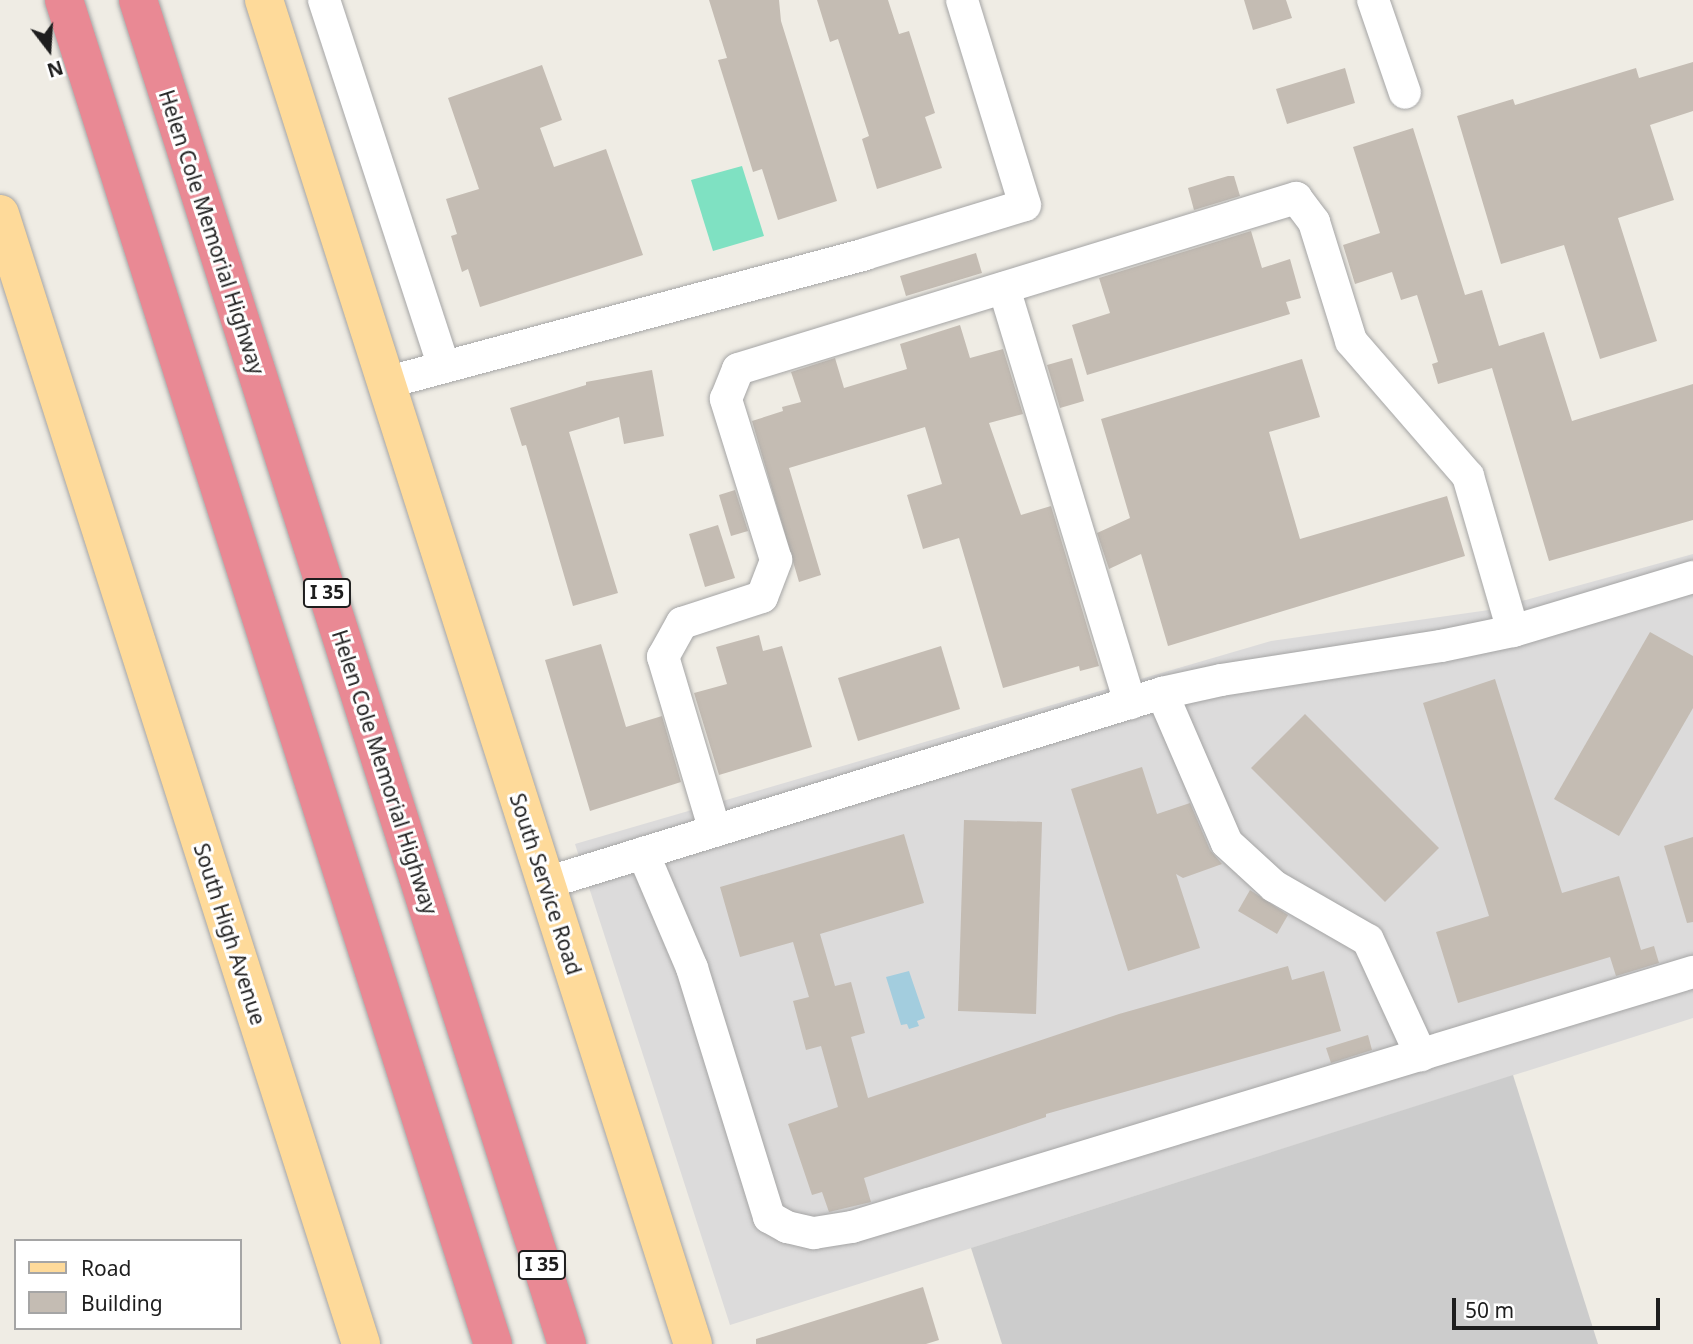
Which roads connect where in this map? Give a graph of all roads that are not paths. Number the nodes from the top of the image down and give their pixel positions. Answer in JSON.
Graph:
{"nodes":[{"id":1,"x":64,"y":0,"type":"edge"},
{"id":2,"x":138,"y":0,"type":"edge"},
{"id":3,"x":264,"y":0,"type":"edge"},
{"id":4,"x":324,"y":0,"type":"edge"},
{"id":5,"x":962,"y":0,"type":"edge"},
{"id":6,"x":1373,"y":0,"type":"edge"},
{"id":7,"x":1405,"y":93,"type":"dead end"},
{"id":8,"x":0,"y":214,"type":"edge"},
{"id":9,"x":1004,"y":288,"type":"junction"},
{"id":10,"x":443,"y":365,"type":"junction"},
{"id":11,"x":385,"y":383,"type":"junction"},
{"id":12,"x":1693,"y":578,"type":"edge"},
{"id":13,"x":1513,"y":631,"type":"junction"},
{"id":14,"x":1162,"y":694,"type":"junction"},
{"id":15,"x":1130,"y":703,"type":"junction"},
{"id":16,"x":715,"y":831,"type":"junction"},
{"id":17,"x":643,"y":853,"type":"junction"},
{"id":18,"x":546,"y":883,"type":"junction"},
{"id":19,"x":1693,"y":972,"type":"edge"},
{"id":20,"x":1421,"y":1055,"type":"junction"},
{"id":21,"x":361,"y":1344,"type":"edge"},
{"id":22,"x":493,"y":1344,"type":"edge"},
{"id":23,"x":567,"y":1344,"type":"edge"},
{"id":24,"x":693,"y":1344,"type":"edge"}],
"edges":[{"from":1,"to":22,"type":"highway"},
{"from":2,"to":23,"type":"highway","name":"Helen Cole Memorial Highway","number":"I 35"},
{"from":3,"to":11,"type":"main road","name":"South Service Road"},
{"from":4,"to":10,"type":"street"},
{"from":5,"to":10,"type":"street"},
{"from":6,"to":7,"type":"street"},
{"from":8,"to":21,"type":"main road","name":"South High Avenue"},
{"from":9,"to":13,"type":"street"},
{"from":9,"to":15,"type":"street"},
{"from":9,"to":16,"type":"street"},
{"from":10,"to":11,"type":"street"},
{"from":11,"to":18,"type":"main road","name":"South Service Road"},
{"from":12,"to":13,"type":"street"},
{"from":13,"to":14,"type":"street"},
{"from":14,"to":15,"type":"street"},
{"from":14,"to":20,"type":"street"},
{"from":15,"to":16,"type":"street"},
{"from":16,"to":17,"type":"street"},
{"from":17,"to":18,"type":"street"},
{"from":17,"to":20,"type":"street"},
{"from":18,"to":24,"type":"main road","name":"South Service Road"},
{"from":19,"to":20,"type":"street"}]}
